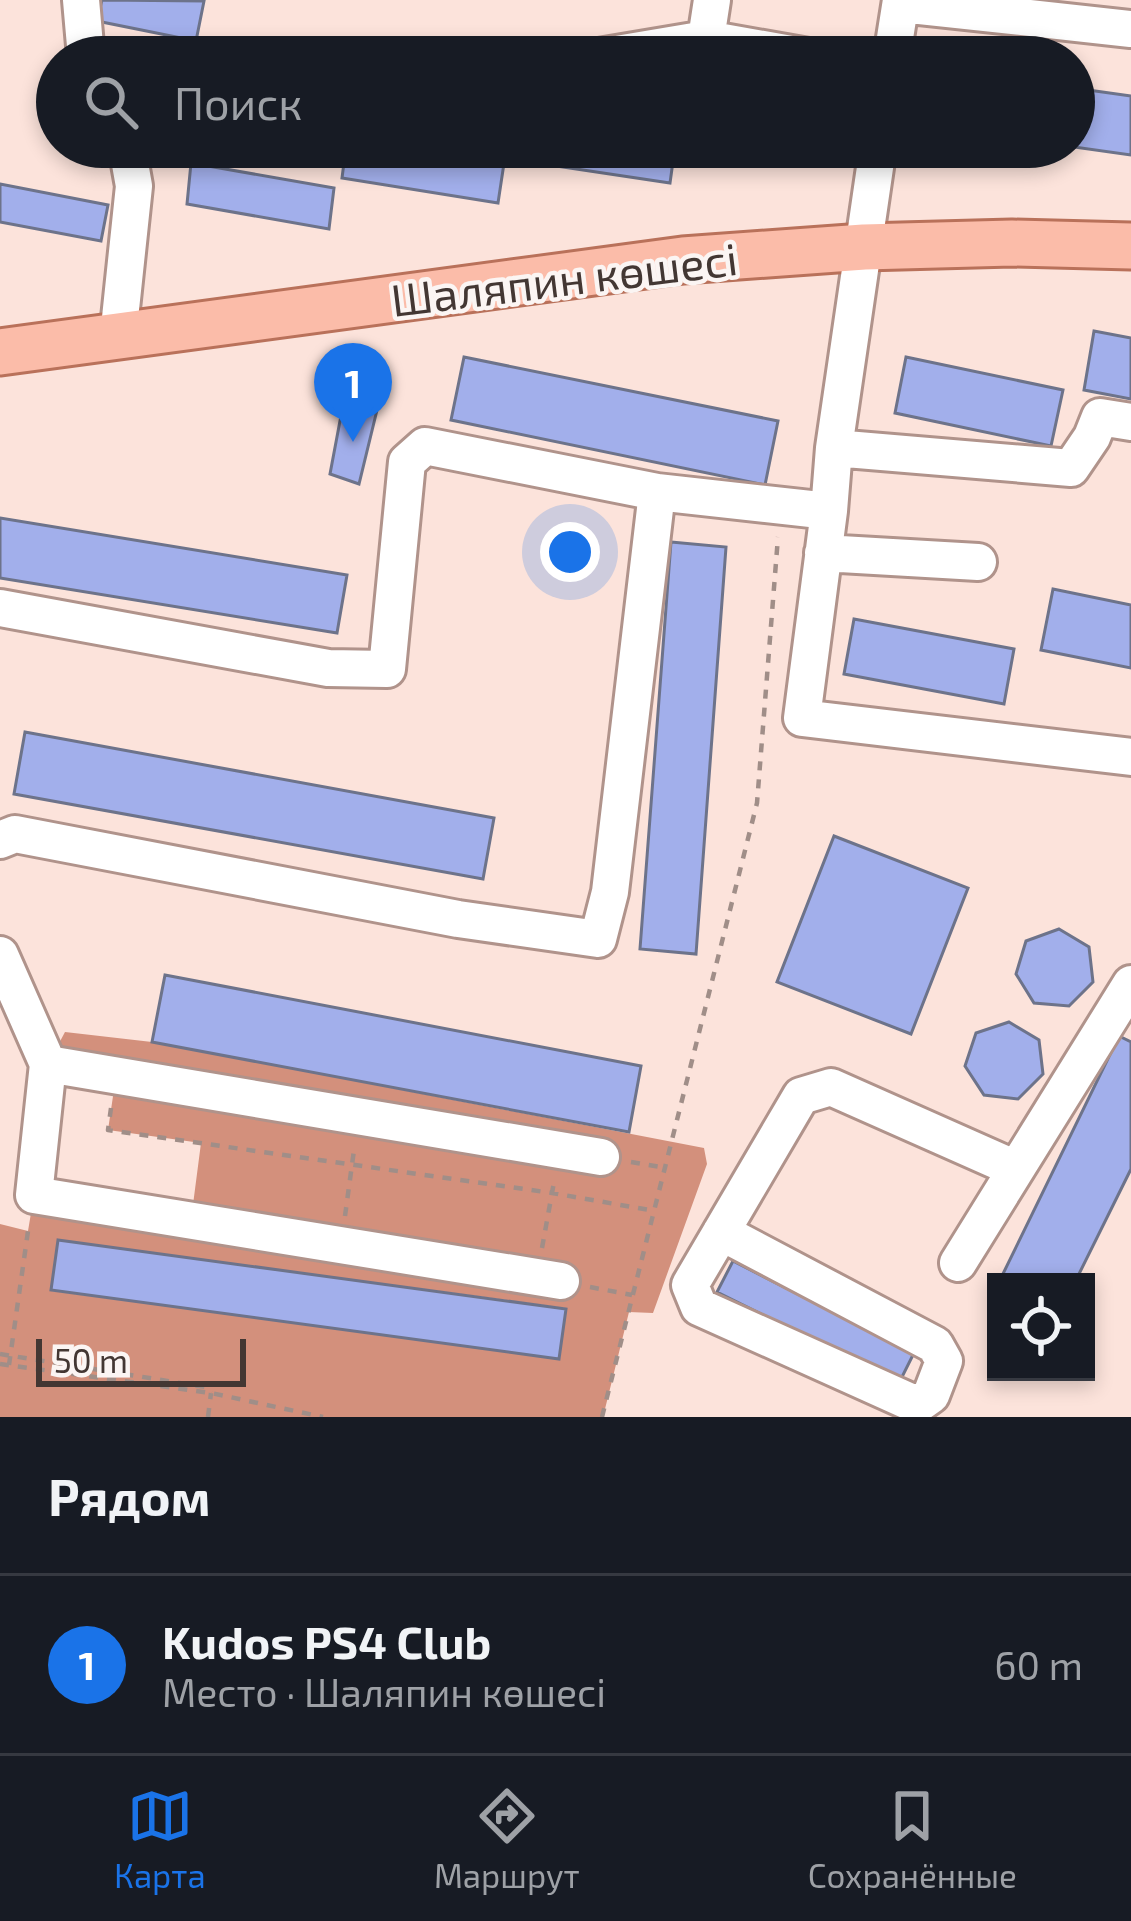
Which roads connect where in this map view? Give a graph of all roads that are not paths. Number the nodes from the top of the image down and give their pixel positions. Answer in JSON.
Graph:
{"nodes":[{"id":1,"x":81,"y":0,"type":"edge"},
{"id":2,"x":712,"y":0,"type":"edge"},
{"id":3,"x":901,"y":2,"type":"edge"},
{"id":4,"x":1129,"y":20,"type":"edge"},
{"id":5,"x":84,"y":36,"type":"edge"},
{"id":6,"x":706,"y":36,"type":"edge"},
{"id":7,"x":895,"y":36,"type":"edge"},
{"id":8,"x":131,"y":168,"type":"edge"},
{"id":9,"x":875,"y":168,"type":"edge"},
{"id":10,"x":864,"y":247,"type":"junction"},
{"id":11,"x":1131,"y":247,"type":"edge"},
{"id":12,"x":118,"y":337,"type":"junction"},
{"id":13,"x":0,"y":352,"type":"edge"},
{"id":14,"x":1131,"y":422,"type":"edge"},
{"id":15,"x":834,"y":448,"type":"junction"},
{"id":16,"x":657,"y":492,"type":"junction"},
{"id":17,"x":829,"y":511,"type":"junction"},
{"id":18,"x":823,"y":553,"type":"junction"},
{"id":19,"x":978,"y":562,"type":"dead end"},
{"id":20,"x":0,"y":608,"type":"edge"},
{"id":21,"x":1131,"y":757,"type":"edge"},
{"id":22,"x":0,"y":840,"type":"edge"},
{"id":23,"x":0,"y":956,"type":"edge"},
{"id":24,"x":1131,"y":984,"type":"edge"},
{"id":25,"x":48,"y":1064,"type":"junction"},
{"id":26,"x":602,"y":1157,"type":"dead end"},
{"id":27,"x":1016,"y":1169,"type":"junction"},
{"id":28,"x":722,"y":1232,"type":"junction"},
{"id":29,"x":958,"y":1263,"type":"dead end"},
{"id":30,"x":549,"y":1279,"type":"road end"}],
"edges":[{"from":1,"to":5,"type":"lane"},
{"from":2,"to":6,"type":"lane"},
{"from":3,"to":4,"type":"lane"},
{"from":3,"to":7,"type":"lane"},
{"from":8,"to":12,"type":"lane"},
{"from":9,"to":10,"type":"lane"},
{"from":10,"to":11,"type":"main road","name":"Шаляпин көшесі"},
{"from":10,"to":12,"type":"main road","name":"Шаляпин көшесі"},
{"from":10,"to":15,"type":"lane"},
{"from":12,"to":13,"type":"main road","name":"Шаляпин көшесі"},
{"from":14,"to":15,"type":"lane"},
{"from":15,"to":17,"type":"lane"},
{"from":16,"to":17,"type":"lane"},
{"from":16,"to":20,"type":"lane"},
{"from":16,"to":22,"type":"lane"},
{"from":17,"to":18,"type":"lane"},
{"from":18,"to":19,"type":"lane"},
{"from":18,"to":21,"type":"lane"},
{"from":23,"to":25,"type":"lane"},
{"from":24,"to":27,"type":"lane"},
{"from":25,"to":26,"type":"lane"},
{"from":25,"to":30,"type":"lane"},
{"from":27,"to":28,"type":"lane"},
{"from":27,"to":29,"type":"lane"},
{"from":28,"to":28,"type":"lane"}]}
